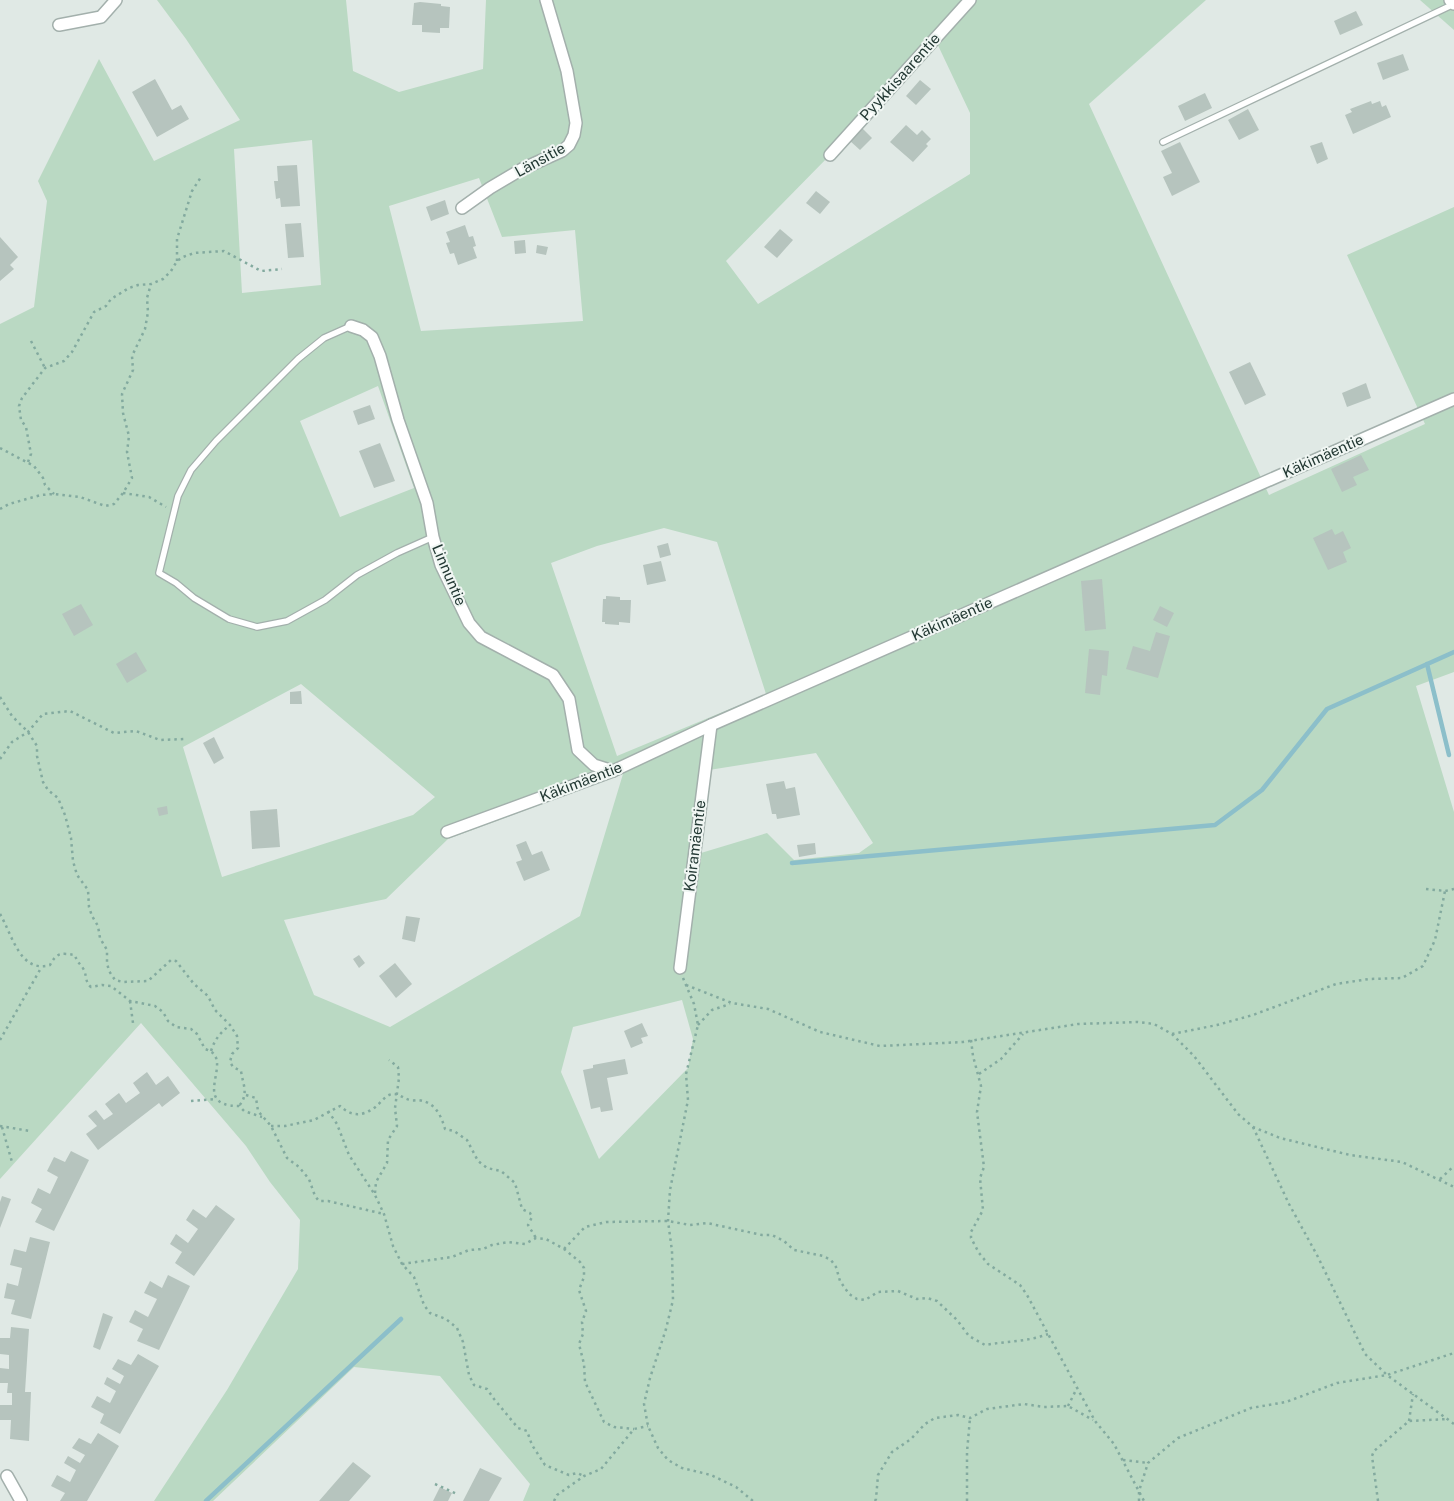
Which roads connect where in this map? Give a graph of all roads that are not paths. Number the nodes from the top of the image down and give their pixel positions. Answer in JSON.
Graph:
{"nodes":[{"id":1,"x":116,"y":0,"type":"edge"},
{"id":2,"x":546,"y":0,"type":"edge"},
{"id":3,"x":970,"y":0,"type":"edge"},
{"id":4,"x":1450,"y":0,"type":"edge"},
{"id":5,"x":1454,"y":4,"type":"edge"},
{"id":6,"x":59,"y":25,"type":"dead end"},
{"id":7,"x":1163,"y":142,"type":"dead end"},
{"id":8,"x":830,"y":154,"type":"dead end"},
{"id":9,"x":462,"y":208,"type":"dead end"},
{"id":10,"x":352,"y":326,"type":"joint"},
{"id":11,"x":1454,"y":399,"type":"edge"},
{"id":12,"x":433,"y":537,"type":"junction"},
{"id":13,"x":711,"y":725,"type":"junction"},
{"id":14,"x":613,"y":771,"type":"junction"},
{"id":15,"x":447,"y":832,"type":"dead end"},
{"id":16,"x":680,"y":968,"type":"road end"},
{"id":17,"x":7,"y":1476,"type":"dead end"},
{"id":18,"x":21,"y":1501,"type":"edge"}],
"edges":[{"from":1,"to":6,"type":"street"},
{"from":2,"to":9,"type":"street","name":"Länsitie"},
{"from":3,"to":8,"type":"street","name":"Pyykkisaarentie"},
{"from":4,"to":5,"type":"street"},
{"from":5,"to":7,"type":"lane"},
{"from":10,"to":12,"type":"street","name":"Linnuntie"},
{"from":10,"to":12,"type":"lane"},
{"from":11,"to":13,"type":"street","name":"Käkimäentie"},
{"from":12,"to":14,"type":"street","name":"Linnuntie"},
{"from":13,"to":14,"type":"street","name":"Käkimäentie"},
{"from":13,"to":16,"type":"street","name":"Koiramäentie"},
{"from":14,"to":15,"type":"street","name":"Käkimäentie"},
{"from":17,"to":18,"type":"street"}]}
